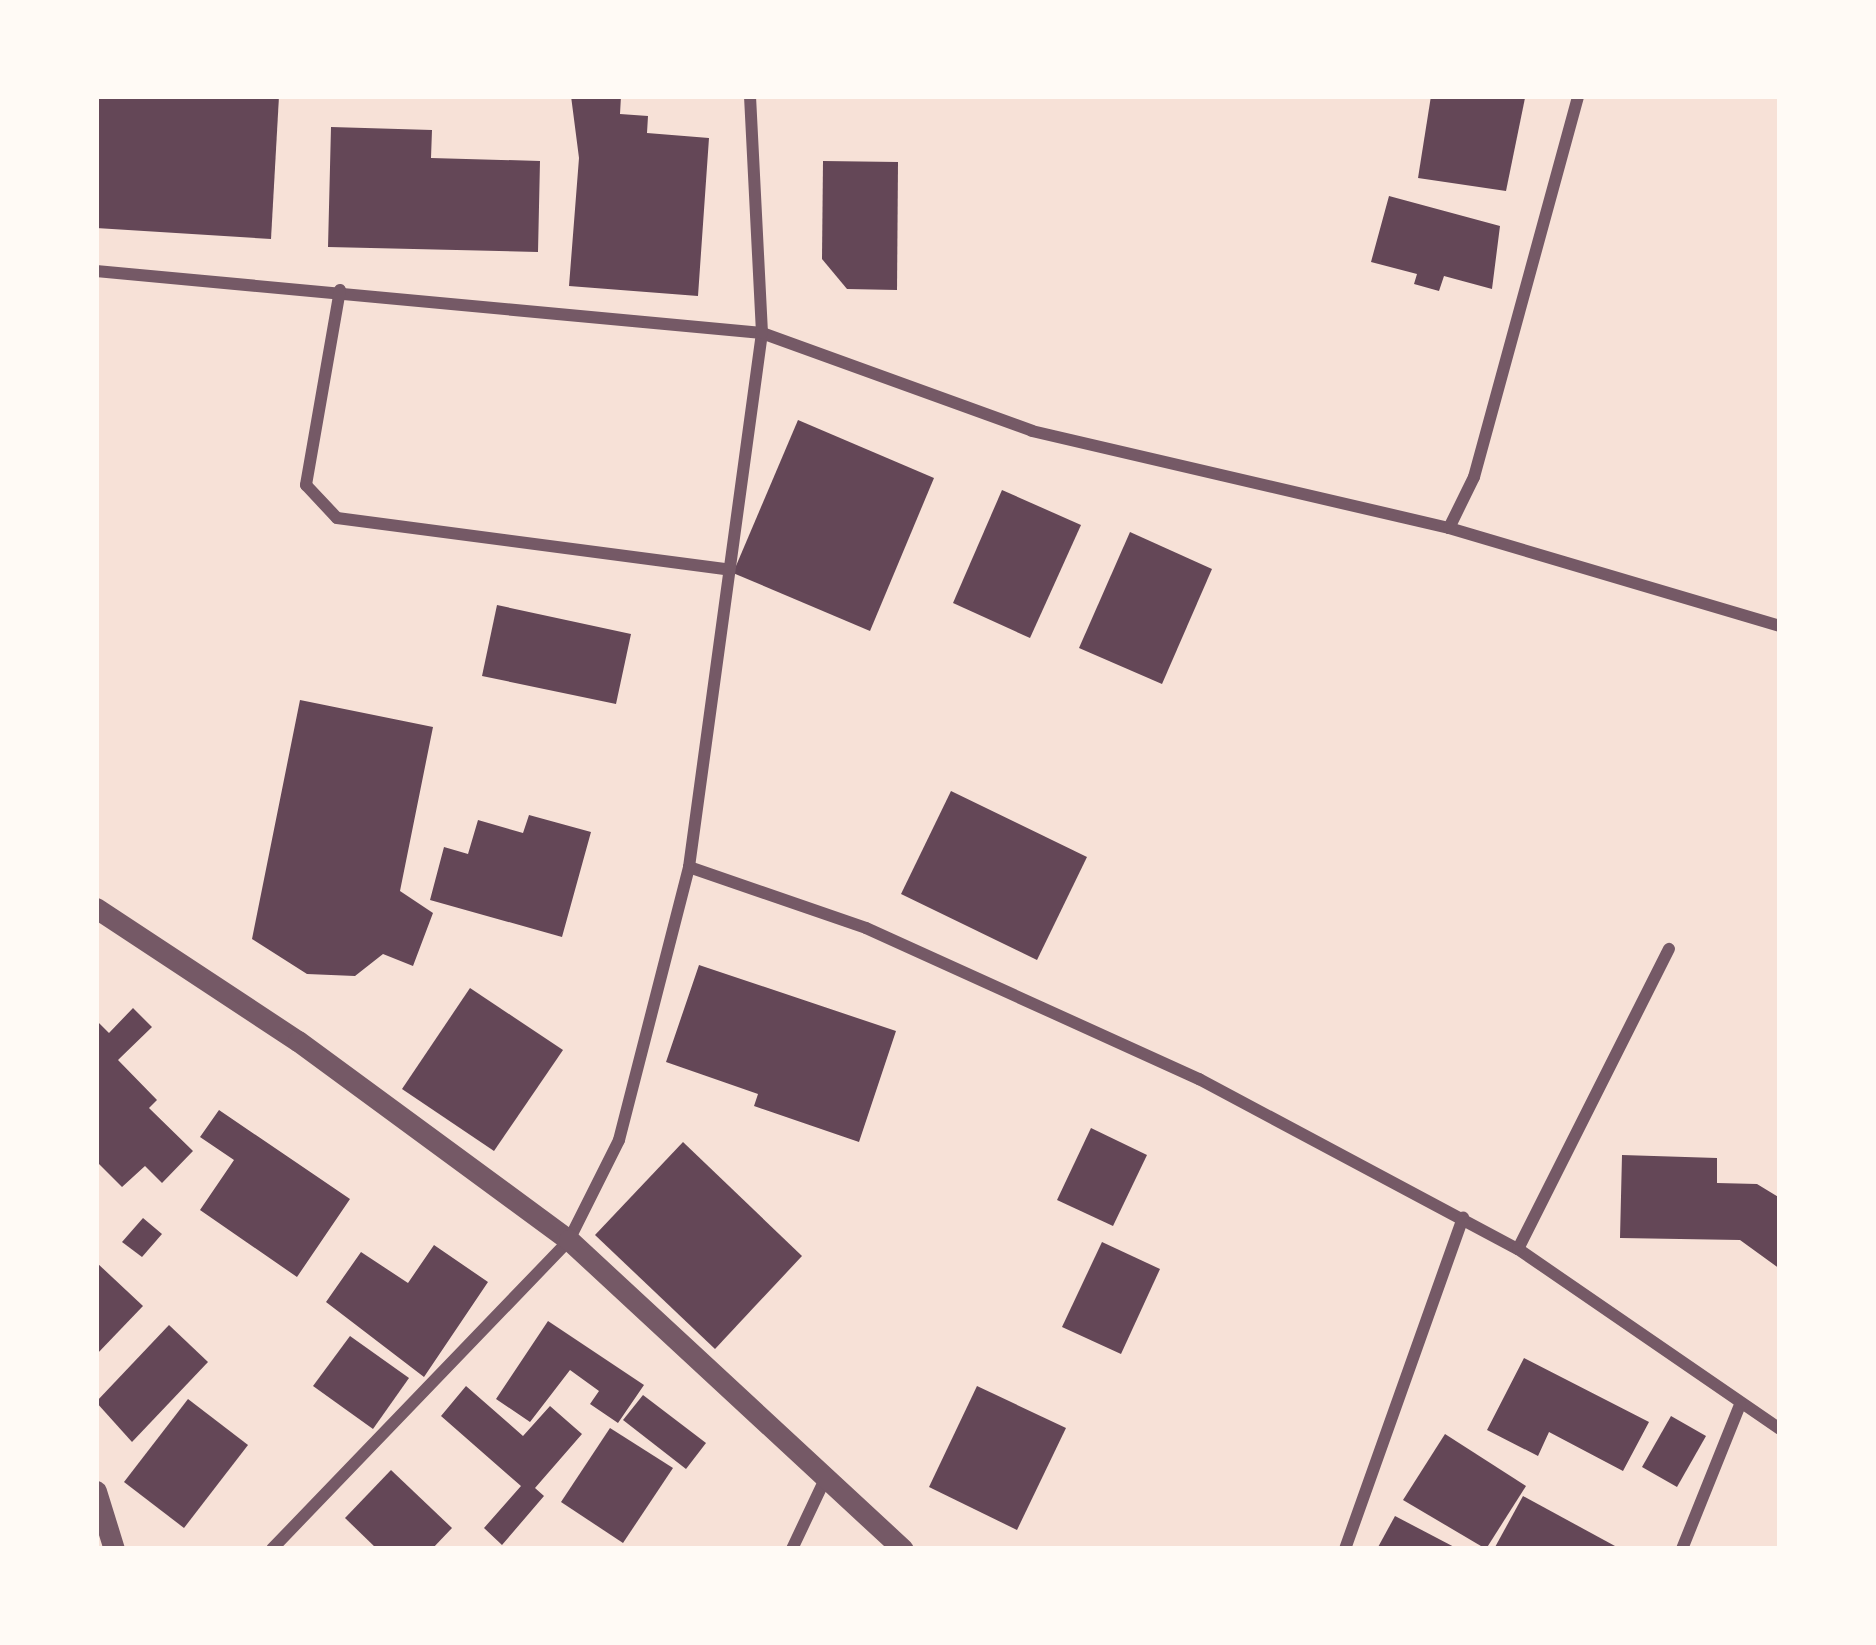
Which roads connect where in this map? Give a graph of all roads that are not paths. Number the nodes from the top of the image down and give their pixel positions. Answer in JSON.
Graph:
{"nodes":[{"id":1,"x":750,"y":96,"type":"edge"},
{"id":2,"x":1578,"y":96,"type":"edge"},
{"id":3,"x":96,"y":271,"type":"edge"},
{"id":4,"x":340,"y":290,"type":"junction"},
{"id":5,"x":762,"y":333,"type":"junction"},
{"id":6,"x":1449,"y":528,"type":"junction"},
{"id":7,"x":725,"y":569,"type":"junction"},
{"id":8,"x":1780,"y":626,"type":"edge"},
{"id":9,"x":689,"y":867,"type":"junction"},
{"id":10,"x":96,"y":908,"type":"edge"},
{"id":11,"x":1670,"y":949,"type":"dead end"},
{"id":12,"x":1463,"y":1216,"type":"junction"},
{"id":13,"x":569,"y":1240,"type":"junction"},
{"id":14,"x":1518,"y":1249,"type":"junction"},
{"id":15,"x":1740,"y":1405,"type":"junction"},
{"id":16,"x":1780,"y":1429,"type":"edge"},
{"id":17,"x":826,"y":1477,"type":"junction"},
{"id":18,"x":96,"y":1491,"type":"edge"},
{"id":19,"x":114,"y":1549,"type":"edge"},
{"id":20,"x":272,"y":1549,"type":"edge"},
{"id":21,"x":792,"y":1549,"type":"edge"},
{"id":22,"x":903,"y":1549,"type":"edge"},
{"id":23,"x":1345,"y":1549,"type":"edge"},
{"id":24,"x":1682,"y":1549,"type":"edge"}],
"edges":[{"from":1,"to":5,"type":"street"},
{"from":2,"to":6,"type":"street"},
{"from":3,"to":4,"type":"street"},
{"from":4,"to":5,"type":"street"},
{"from":4,"to":7,"type":"street"},
{"from":5,"to":6,"type":"street"},
{"from":5,"to":7,"type":"street"},
{"from":6,"to":8,"type":"street"},
{"from":7,"to":9,"type":"street"},
{"from":9,"to":12,"type":"street"},
{"from":9,"to":13,"type":"street"},
{"from":10,"to":13,"type":"street"},
{"from":11,"to":14,"type":"street"},
{"from":12,"to":14,"type":"street"},
{"from":12,"to":23,"type":"street"},
{"from":13,"to":17,"type":"street"},
{"from":13,"to":20,"type":"street"},
{"from":14,"to":15,"type":"street"},
{"from":15,"to":16,"type":"street"},
{"from":15,"to":24,"type":"street"},
{"from":17,"to":21,"type":"street"},
{"from":17,"to":22,"type":"street"},
{"from":18,"to":19,"type":"street"}]}
